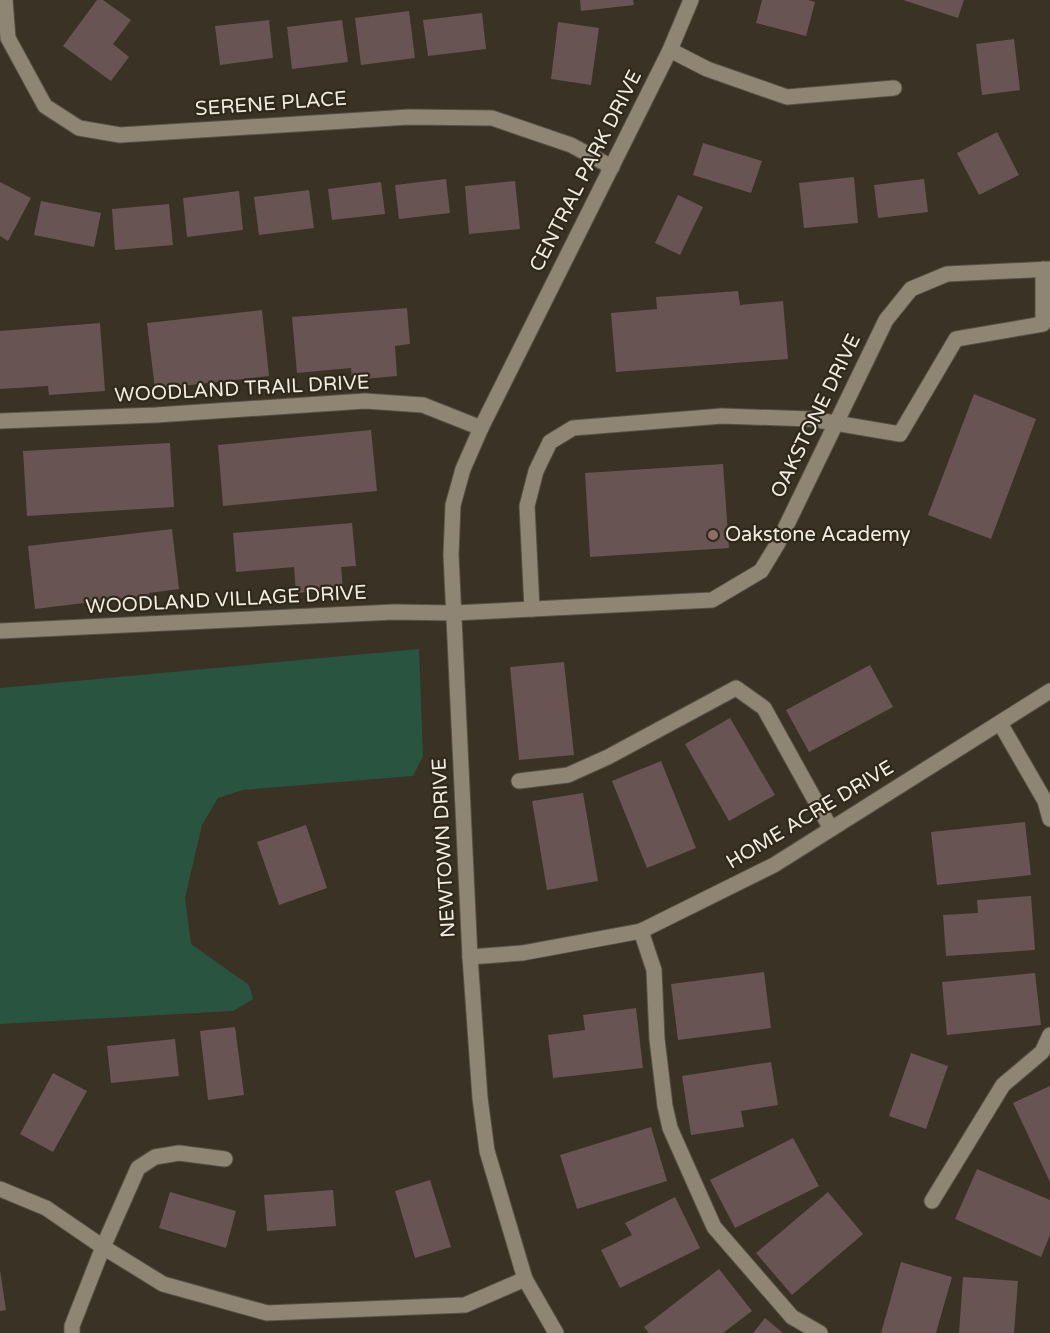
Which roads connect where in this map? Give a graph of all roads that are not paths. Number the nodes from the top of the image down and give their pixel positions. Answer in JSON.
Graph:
{"nodes":[{"id":1,"x":5,"y":0,"type":"edge"},
{"id":2,"x":691,"y":0,"type":"edge"},
{"id":3,"x":670,"y":51,"type":"junction"},
{"id":4,"x":894,"y":88,"type":"dead end"},
{"id":5,"x":612,"y":167,"type":"junction"},
{"id":6,"x":1047,"y":269,"type":"edge"},
{"id":7,"x":516,"y":359,"type":"joint"},
{"id":8,"x":0,"y":421,"type":"edge"},
{"id":9,"x":836,"y":422,"type":"junction"},
{"id":10,"x":481,"y":428,"type":"junction"},
{"id":11,"x":532,"y":609,"type":"junction"},
{"id":12,"x":454,"y":612,"type":"junction"},
{"id":13,"x":0,"y":631,"type":"edge"},
{"id":14,"x":1050,"y":691,"type":"edge"},
{"id":15,"x":1000,"y":723,"type":"junction"},
{"id":16,"x":519,"y":781,"type":"dead end"},
{"id":17,"x":1050,"y":819,"type":"edge"},
{"id":18,"x":831,"y":829,"type":"junction"},
{"id":19,"x":641,"y":931,"type":"junction"},
{"id":20,"x":470,"y":957,"type":"junction"},
{"id":21,"x":1050,"y":1035,"type":"edge"},
{"id":22,"x":225,"y":1160,"type":"dead end"},
{"id":23,"x":0,"y":1189,"type":"edge"},
{"id":24,"x":932,"y":1202,"type":"dead end"},
{"id":25,"x":104,"y":1247,"type":"junction"},
{"id":26,"x":525,"y":1280,"type":"junction"},
{"id":27,"x":72,"y":1333,"type":"edge"},
{"id":28,"x":556,"y":1333,"type":"edge"},
{"id":29,"x":820,"y":1333,"type":"edge"}],
"edges":[{"from":1,"to":5,"type":"street","name":"SERENE PLACE"},
{"from":2,"to":3,"type":"street","name":"CENTRAL PARK DRIVE"},
{"from":3,"to":4,"type":"street"},
{"from":3,"to":5,"type":"street","name":"CENTRAL PARK DRIVE"},
{"from":5,"to":7,"type":"street","name":"CENTRAL PARK DRIVE"},
{"from":6,"to":9,"type":"street","name":"OAKSTONE DRIVE"},
{"from":6,"to":9,"type":"street"},
{"from":7,"to":10,"type":"street","name":"NEWTOWN DRIVE"},
{"from":8,"to":10,"type":"street","name":"WOODLAND TRAIL DRIVE"},
{"from":9,"to":11,"type":"street","name":"OAKSTONE DRIVE"},
{"from":9,"to":11,"type":"street"},
{"from":10,"to":12,"type":"street","name":"NEWTOWN DRIVE"},
{"from":11,"to":12,"type":"street","name":"OAKSTONE DRIVE"},
{"from":12,"to":13,"type":"street","name":"WOODLAND VILLAGE DRIVE"},
{"from":12,"to":20,"type":"street","name":"NEWTOWN DRIVE"},
{"from":14,"to":15,"type":"street","name":"HOME ACRE DRIVE"},
{"from":15,"to":17,"type":"street"},
{"from":15,"to":18,"type":"street","name":"HOME ACRE DRIVE"},
{"from":16,"to":18,"type":"street"},
{"from":18,"to":19,"type":"street","name":"HOME ACRE DRIVE"},
{"from":19,"to":20,"type":"street","name":"HOME ACRE DRIVE"},
{"from":19,"to":29,"type":"street"},
{"from":20,"to":26,"type":"street","name":"NEWTOWN DRIVE"},
{"from":21,"to":24,"type":"street"},
{"from":22,"to":25,"type":"street"},
{"from":23,"to":25,"type":"street"},
{"from":25,"to":26,"type":"street"},
{"from":25,"to":27,"type":"street"},
{"from":26,"to":28,"type":"street","name":"NEWTOWN DRIVE"}]}
